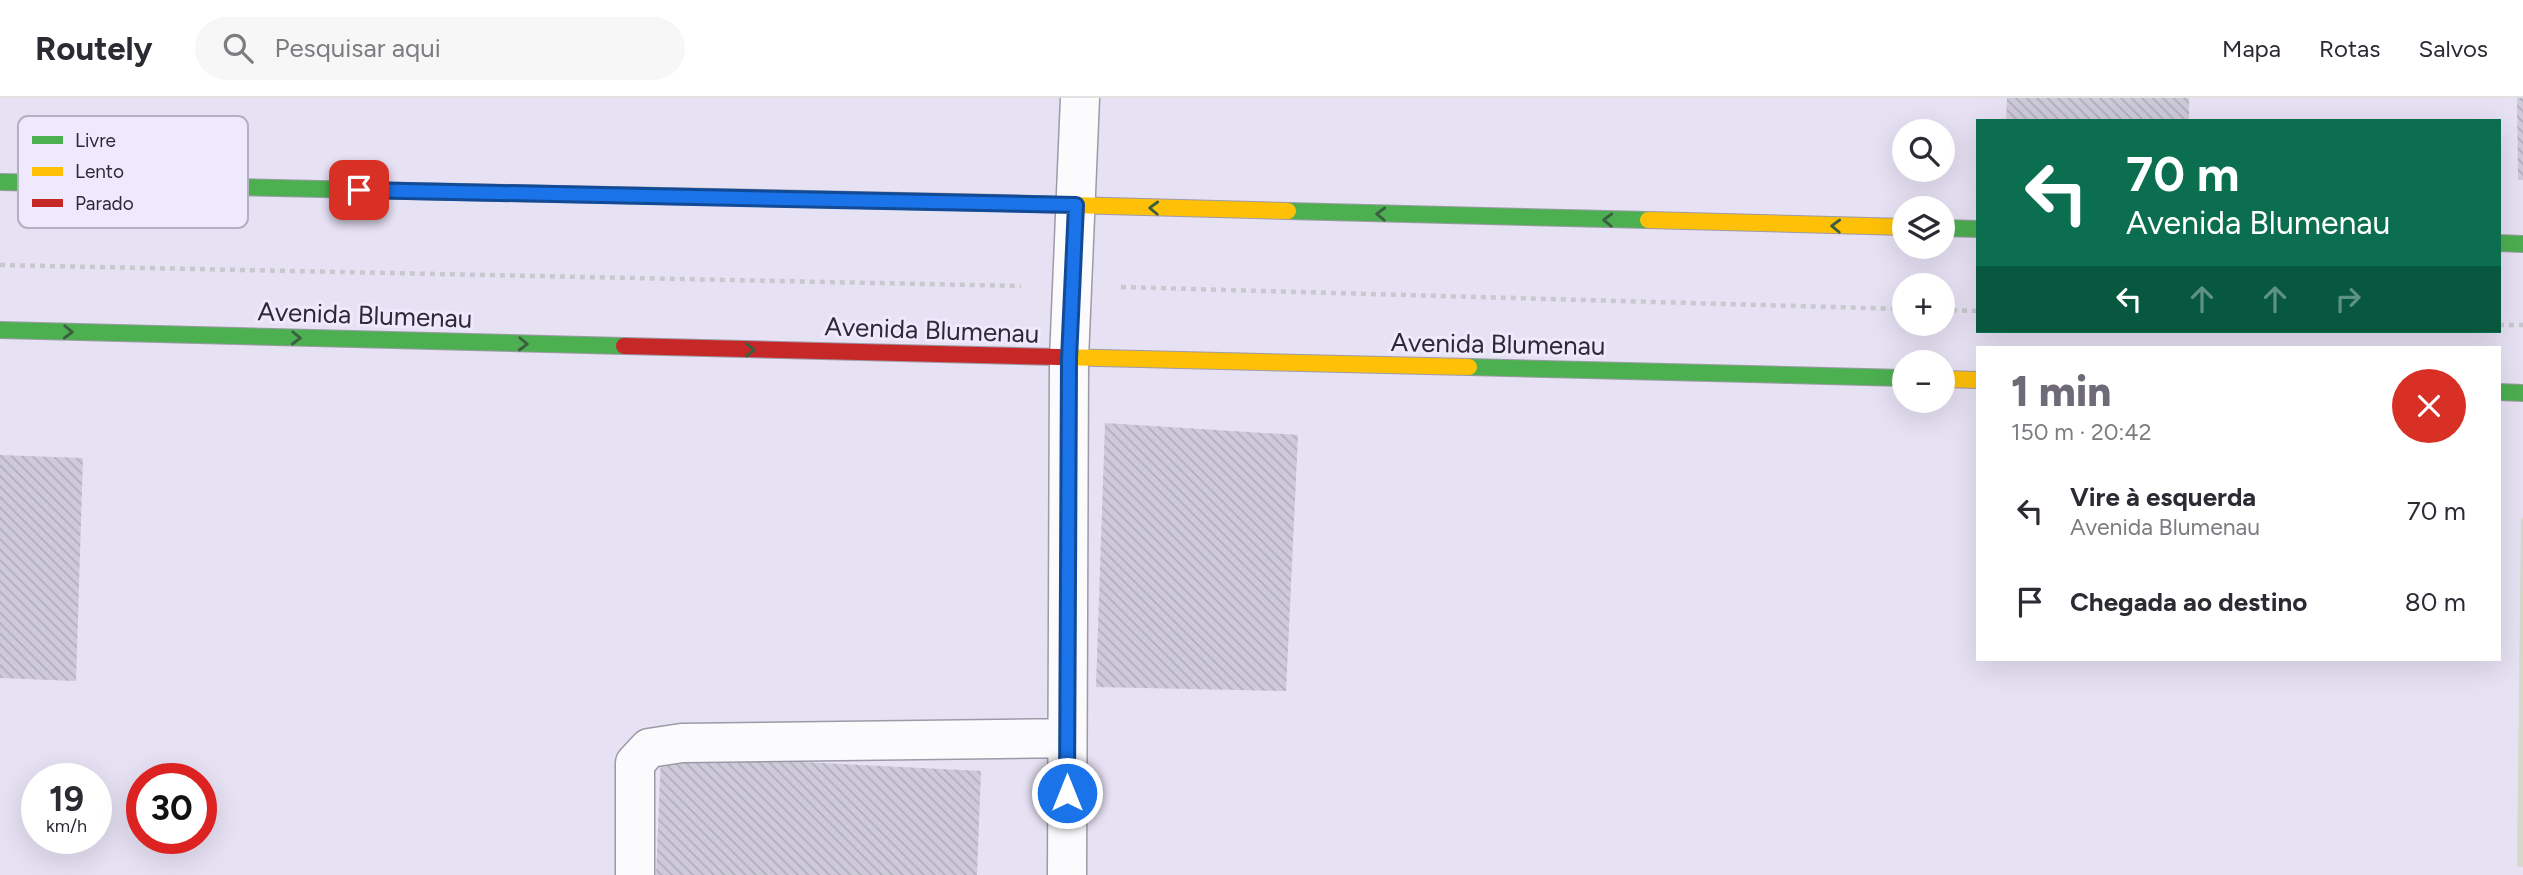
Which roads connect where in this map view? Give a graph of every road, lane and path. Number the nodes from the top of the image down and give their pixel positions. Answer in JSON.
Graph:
{"nodes":[{"id":1,"x":1080,"y":98,"type":"edge"},
{"id":2,"x":0,"y":182,"type":"edge"},
{"id":3,"x":18,"y":182,"type":"edge"},
{"id":4,"x":248,"y":187,"type":"edge"},
{"id":5,"x":1076,"y":205,"type":"junction"},
{"id":6,"x":1892,"y":227,"type":"edge"},
{"id":7,"x":1955,"y":228,"type":"edge"},
{"id":8,"x":1976,"y":229,"type":"edge"},
{"id":9,"x":2501,"y":243,"type":"edge"},
{"id":10,"x":2523,"y":244,"type":"edge"},
{"id":11,"x":0,"y":265,"type":"edge"},
{"id":12,"x":1073,"y":285,"type":"junction"},
{"id":13,"x":1892,"y":309,"type":"edge"},
{"id":14,"x":1955,"y":310,"type":"edge"},
{"id":15,"x":1976,"y":311,"type":"edge"},
{"id":16,"x":2501,"y":325,"type":"edge"},
{"id":17,"x":2523,"y":325,"type":"edge"},
{"id":18,"x":0,"y":330,"type":"edge"},
{"id":19,"x":1069,"y":359,"type":"junction"},
{"id":20,"x":1892,"y":378,"type":"edge"},
{"id":21,"x":1955,"y":379,"type":"edge"},
{"id":22,"x":1976,"y":380,"type":"edge"},
{"id":23,"x":2501,"y":392,"type":"edge"},
{"id":24,"x":2523,"y":393,"type":"edge"},
{"id":25,"x":1067,"y":738,"type":"junction"},
{"id":26,"x":635,"y":875,"type":"edge"},
{"id":27,"x":1067,"y":875,"type":"edge"}],
"edges":[{"from":1,"to":5,"type":"street"},
{"from":2,"to":3,"type":"main road"},
{"from":4,"to":5,"type":"main road"},
{"from":6,"to":5,"type":"main road","one_way":true},
{"from":5,"to":12,"type":"street"},
{"from":7,"to":8,"type":"main road"},
{"from":9,"to":10,"type":"main road"},
{"from":11,"to":12,"type":"path"},
{"from":12,"to":13,"type":"path"},
{"from":12,"to":19,"type":"street"},
{"from":14,"to":15,"type":"path"},
{"from":16,"to":17,"type":"path"},
{"from":18,"to":19,"type":"main road","name":"Avenida Blumenau","one_way":true},
{"from":19,"to":20,"type":"main road","name":"Avenida Blumenau"},
{"from":19,"to":25,"type":"street"},
{"from":21,"to":22,"type":"main road"},
{"from":23,"to":24,"type":"main road"},
{"from":25,"to":26,"type":"street"},
{"from":25,"to":27,"type":"street"}]}
